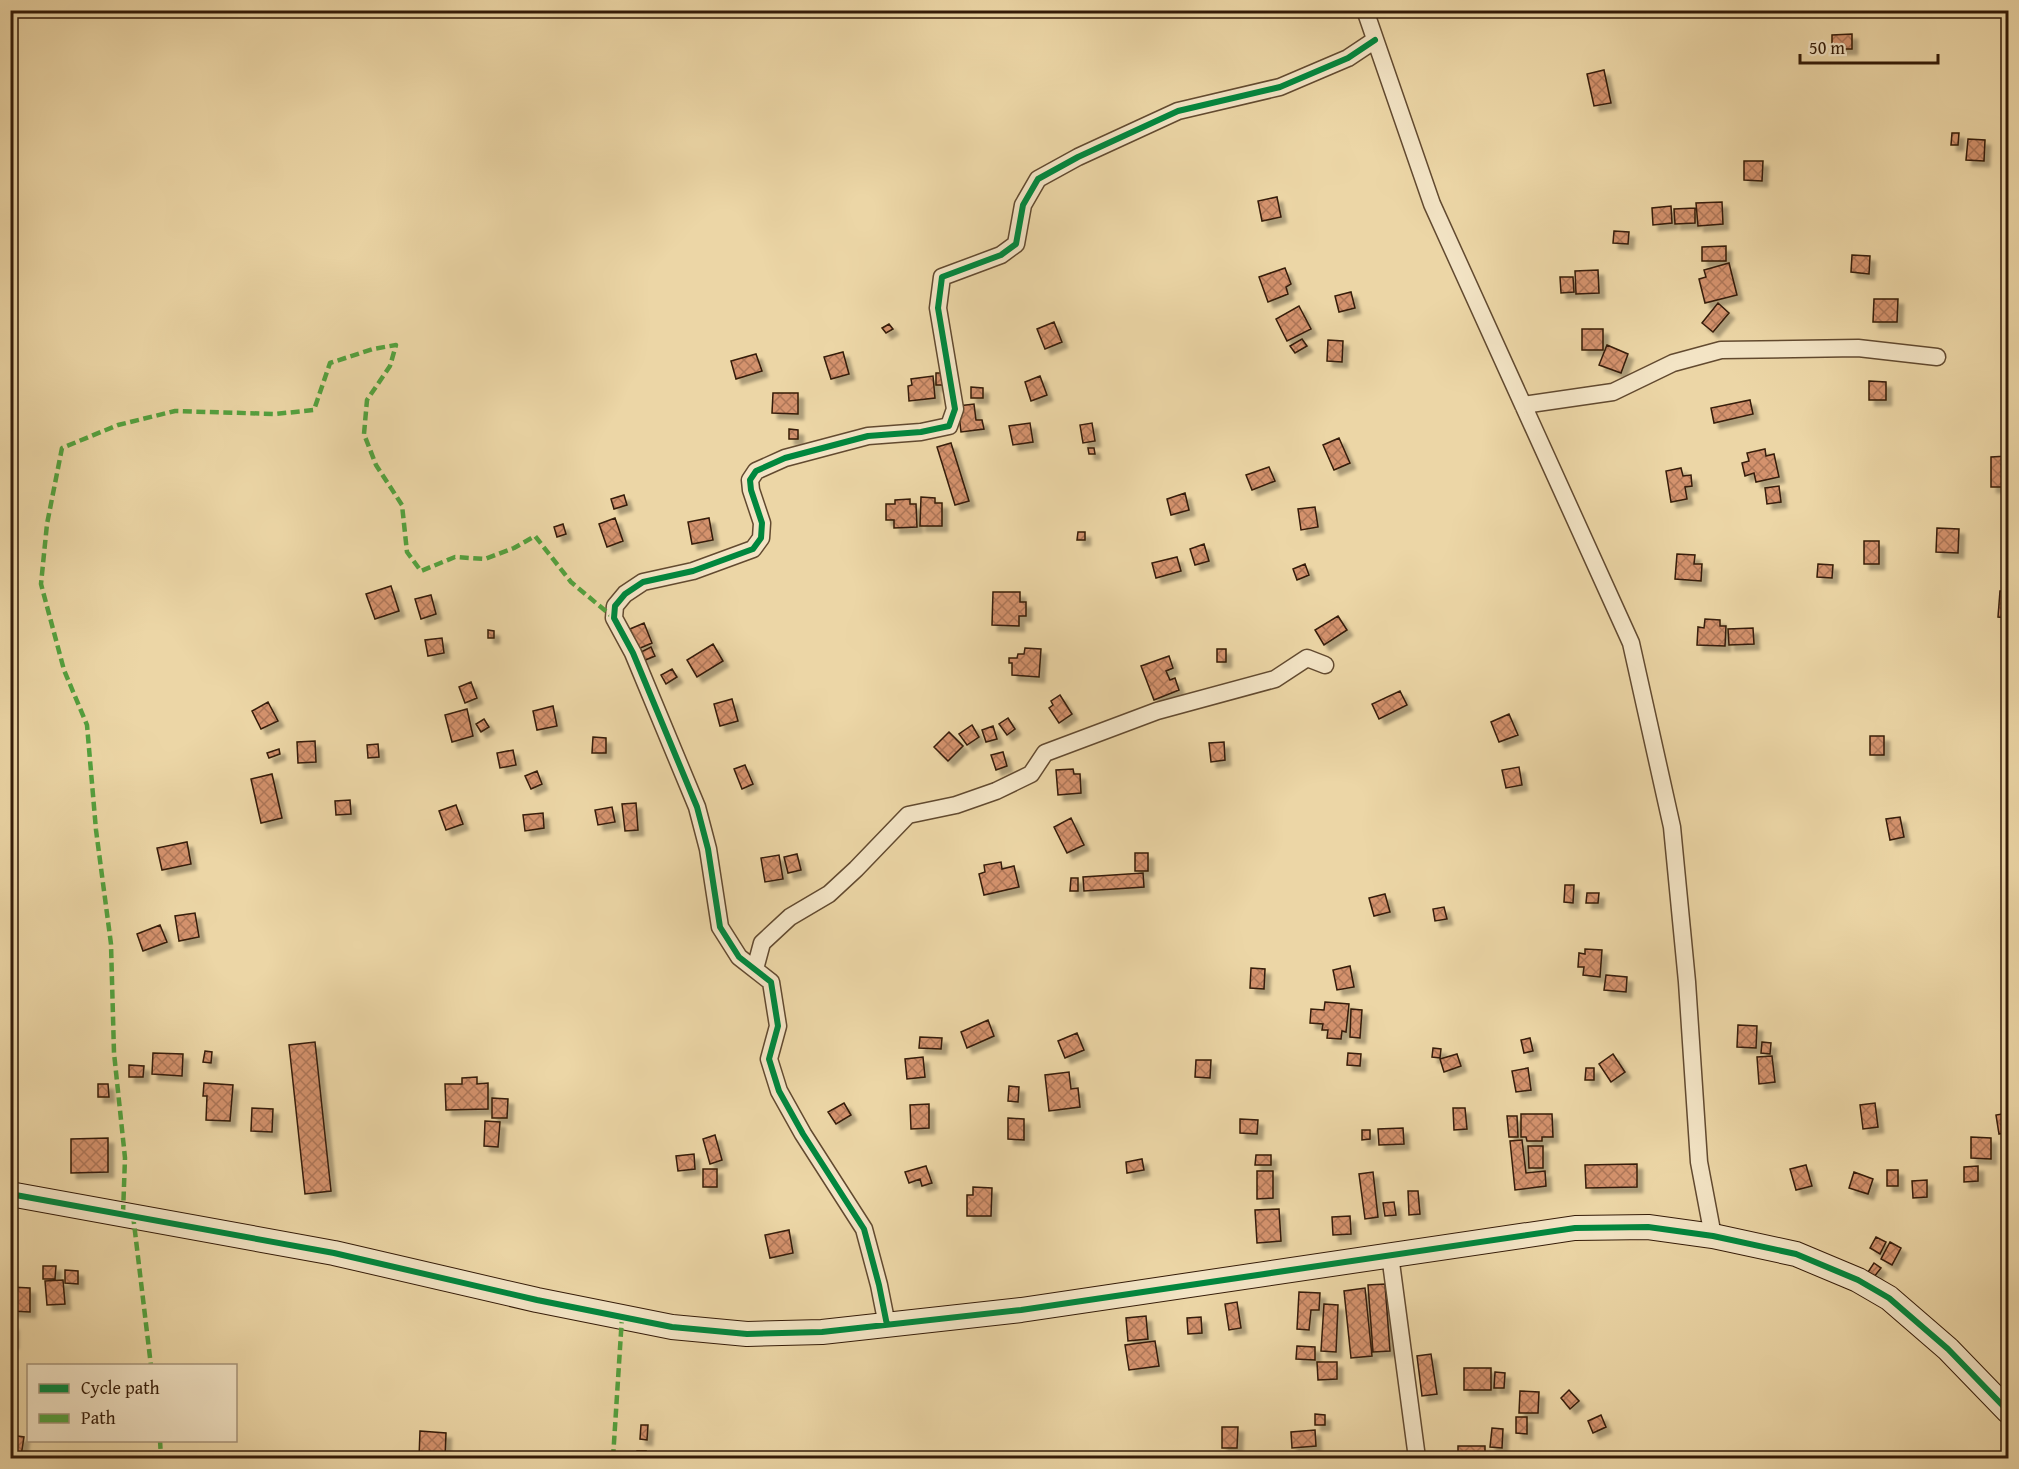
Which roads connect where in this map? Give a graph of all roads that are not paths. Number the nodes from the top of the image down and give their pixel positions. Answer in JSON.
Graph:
{"nodes":[{"id":1,"x":1365,"y":10,"type":"edge"},
{"id":2,"x":1375,"y":40,"type":"junction"},
{"id":3,"x":1937,"y":357,"type":"dead end"},
{"id":4,"x":1523,"y":405,"type":"junction"},
{"id":5,"x":1325,"y":665,"type":"dead end"},
{"id":6,"x":755,"y":969,"type":"junction"},
{"id":7,"x":10,"y":1194,"type":"edge"},
{"id":8,"x":1713,"y":1236,"type":"junction"},
{"id":9,"x":1390,"y":1255,"type":"junction"},
{"id":10,"x":887,"y":1325,"type":"junction"},
{"id":11,"x":2008,"y":1411,"type":"edge"},
{"id":12,"x":1417,"y":1458,"type":"edge"}],
"edges":[{"from":1,"to":2,"type":"street"},
{"from":2,"to":4,"type":"street"},
{"from":2,"to":6,"type":"street"},
{"from":3,"to":4,"type":"street"},
{"from":4,"to":8,"type":"street"},
{"from":5,"to":6,"type":"street"},
{"from":6,"to":10,"type":"street"},
{"from":7,"to":10,"type":"street"},
{"from":8,"to":9,"type":"street"},
{"from":8,"to":11,"type":"street"},
{"from":9,"to":10,"type":"street"},
{"from":9,"to":12,"type":"street"}]}
